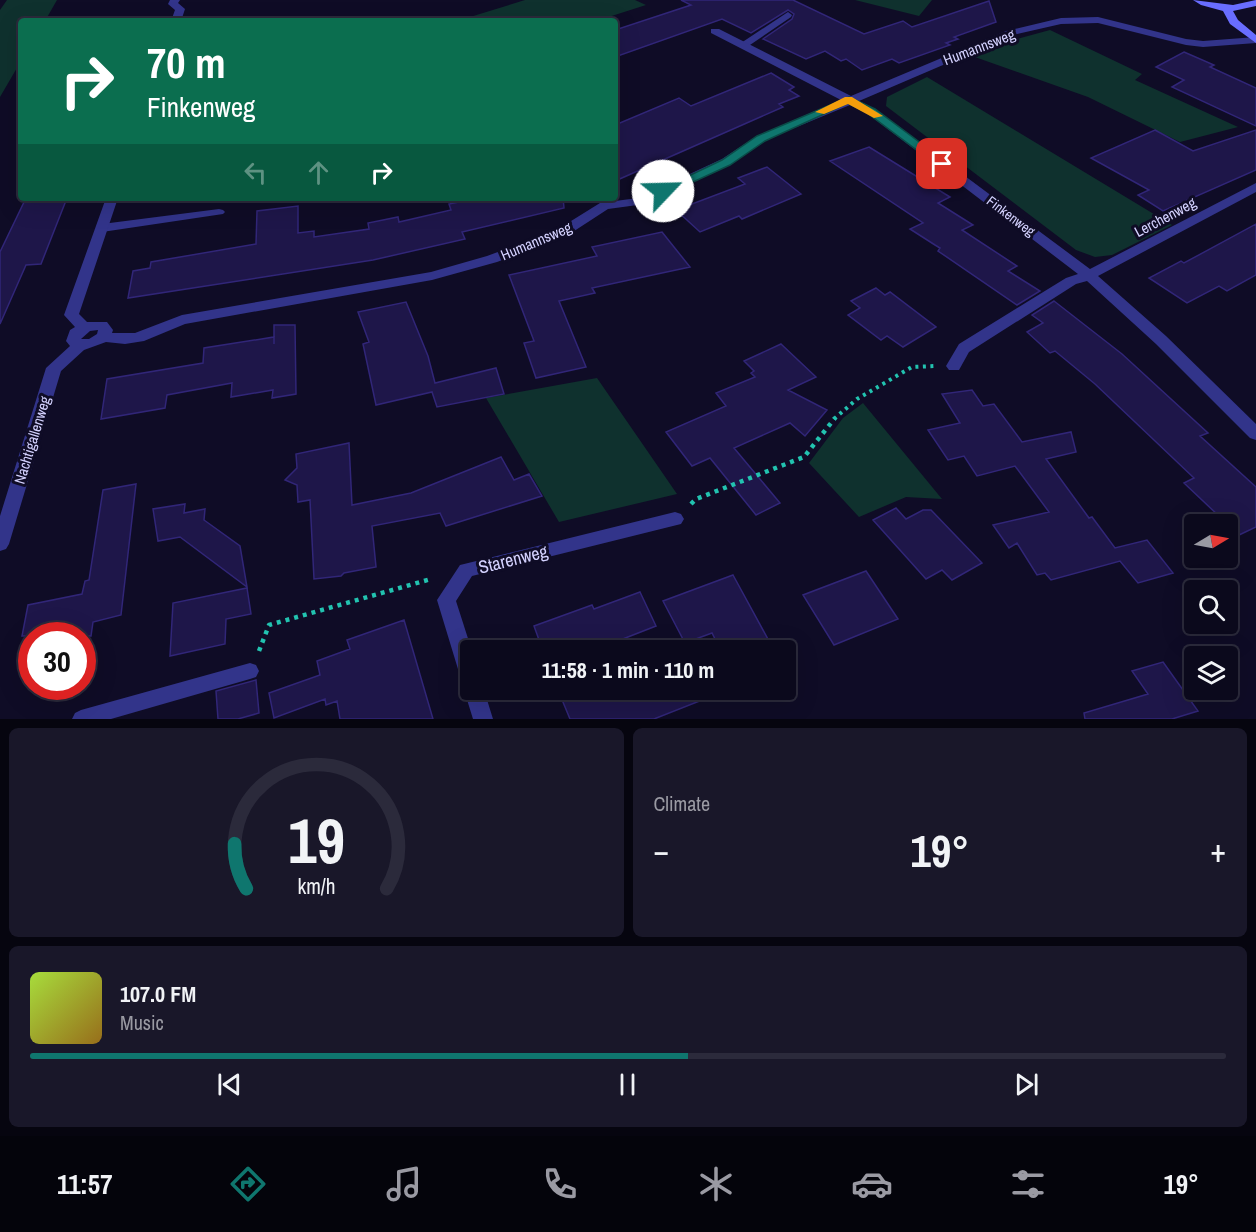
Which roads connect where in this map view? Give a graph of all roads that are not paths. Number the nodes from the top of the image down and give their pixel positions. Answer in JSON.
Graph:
{"nodes":[{"id":1,"x":175,"y":0,"type":"edge"},
{"id":2,"x":1198,"y":0,"type":"edge"},
{"id":3,"x":1255,"y":0,"type":"edge"},
{"id":4,"x":1227,"y":8,"type":"junction"},
{"id":5,"x":788,"y":15,"type":"dead end"},
{"id":6,"x":177,"y":18,"type":"edge"},
{"id":7,"x":715,"y":31,"type":"dead end"},
{"id":8,"x":1256,"y":40,"type":"edge"},
{"id":9,"x":744,"y":45,"type":"junction"},
{"id":10,"x":849,"y":100,"type":"junction"},
{"id":11,"x":1256,"y":187,"type":"edge"},
{"id":12,"x":111,"y":201,"type":"edge"},
{"id":13,"x":600,"y":202,"type":"edge"},
{"id":14,"x":219,"y":212,"type":"dead end"},
{"id":15,"x":102,"y":228,"type":"junction"},
{"id":16,"x":1089,"y":275,"type":"junction"},
{"id":17,"x":84,"y":327,"type":"junction"},
{"id":18,"x":104,"y":337,"type":"junction"},
{"id":19,"x":80,"y":345,"type":"junction"},
{"id":20,"x":954,"y":366,"type":"road end"},
{"id":21,"x":1256,"y":434,"type":"edge"},
{"id":22,"x":675,"y":519,"type":"road end"},
{"id":23,"x":0,"y":544,"type":"edge"},
{"id":24,"x":460,"y":644,"type":"edge"},
{"id":25,"x":250,"y":671,"type":"road end"},
{"id":26,"x":477,"y":700,"type":"edge"},
{"id":27,"x":81,"y":719,"type":"edge"},
{"id":28,"x":483,"y":719,"type":"edge"}],
"edges":[{"from":1,"to":6,"type":"street"},
{"from":2,"to":4,"type":"main road"},
{"from":3,"to":4,"type":"main road"},
{"from":4,"to":8,"type":"main road"},
{"from":5,"to":9,"type":"lane"},
{"from":7,"to":9,"type":"street","name":"Finkenweg"},
{"from":8,"to":10,"type":"street","name":"Humannsweg"},
{"from":9,"to":10,"type":"street","name":"Finkenweg"},
{"from":10,"to":13,"type":"street","name":"Humannsweg"},
{"from":10,"to":16,"type":"street","name":"Finkenweg"},
{"from":11,"to":16,"type":"street","name":"Lerchenweg"},
{"from":12,"to":15,"type":"street"},
{"from":13,"to":18,"type":"street","name":"Humannsweg"},
{"from":14,"to":15,"type":"lane"},
{"from":15,"to":17,"type":"street"},
{"from":16,"to":20,"type":"street"},
{"from":16,"to":21,"type":"street","name":"Finkenweg"},
{"from":17,"to":18,"type":"street","name":"Humannsweg"},
{"from":17,"to":19,"type":"street"},
{"from":18,"to":19,"type":"street","name":"Humannsweg"},
{"from":19,"to":23,"type":"street","name":"Nachtigallenweg"},
{"from":22,"to":24,"type":"street","name":"Starenweg"},
{"from":25,"to":27,"type":"lane"},
{"from":26,"to":28,"type":"street"}]}
